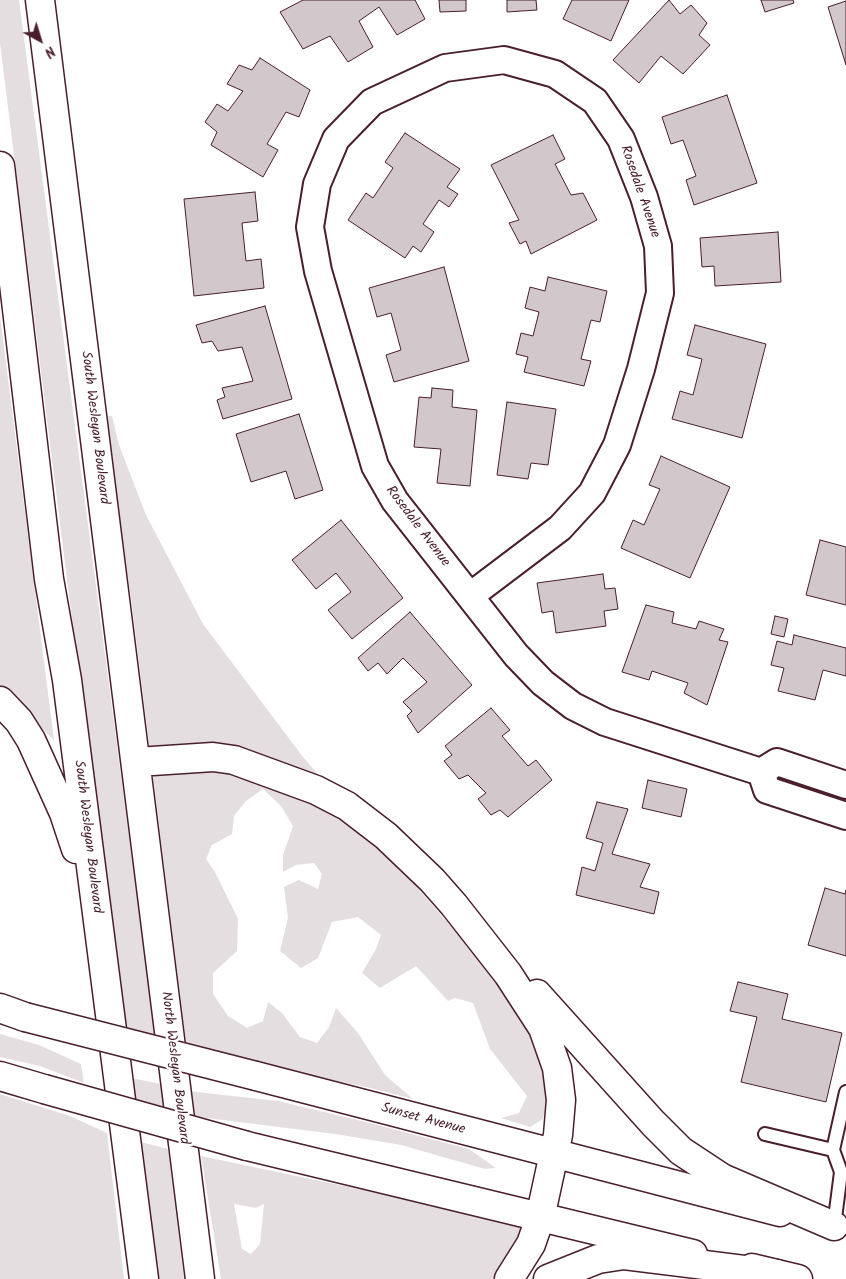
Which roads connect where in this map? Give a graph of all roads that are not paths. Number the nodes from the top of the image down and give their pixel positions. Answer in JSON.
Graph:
{"nodes":[{"id":1,"x":40,"y":0,"type":"edge"},
{"id":2,"x":0,"y":166,"type":"edge"},
{"id":3,"x":470,"y":596,"type":"junction"},
{"id":4,"x":0,"y":701,"type":"edge"},
{"id":5,"x":137,"y":762,"type":"junction"},
{"id":6,"x":760,"y":772,"type":"junction"},
{"id":7,"x":846,"y":785,"type":"edge"},
{"id":8,"x":846,"y":816,"type":"edge"},
{"id":9,"x":148,"y":856,"type":"joint"},
{"id":10,"x":454,"y":905,"type":"junction"},
{"id":11,"x":104,"y":972,"type":"junction"},
{"id":12,"x":8,"y":1012,"type":"edge"},
{"id":13,"x":0,"y":1076,"type":"edge"},
{"id":14,"x":846,"y":1092,"type":"edge"},
{"id":15,"x":765,"y":1134,"type":"dead end"},
{"id":16,"x":833,"y":1150,"type":"junction"},
{"id":17,"x":554,"y":1155,"type":"junction"},
{"id":18,"x":540,"y":1218,"type":"junction"},
{"id":19,"x":840,"y":1227,"type":"edge"},
{"id":20,"x":787,"y":1276,"type":"edge"},
{"id":21,"x":144,"y":1279,"type":"edge"},
{"id":22,"x":200,"y":1279,"type":"edge"},
{"id":23,"x":509,"y":1279,"type":"edge"},
{"id":24,"x":548,"y":1279,"type":"edge"}],
"edges":[{"from":1,"to":5,"type":"main road","name":"South Wesleyan Boulevard"},
{"from":2,"to":11,"type":"main road","name":"South Wesleyan Boulevard"},
{"from":3,"to":3,"type":"street","name":"Rosedale Avenue"},
{"from":3,"to":6,"type":"street","name":"Rosedale Avenue"},
{"from":4,"to":11,"type":"main road"},
{"from":5,"to":9,"type":"main road","name":"South Wesleyan Boulevard"},
{"from":5,"to":10,"type":"main road"},
{"from":6,"to":7,"type":"street"},
{"from":6,"to":8,"type":"street"},
{"from":9,"to":22,"type":"main road","name":"North Wesleyan Boulevard"},
{"from":10,"to":17,"type":"main road"},
{"from":10,"to":19,"type":"main road"},
{"from":11,"to":21,"type":"main road"},
{"from":12,"to":17,"type":"main road","name":"Sunset Avenue","bridge":true},
{"from":13,"to":18,"type":"main road","bridge":true},
{"from":14,"to":16,"type":"lane"},
{"from":15,"to":16,"type":"lane"},
{"from":16,"to":19,"type":"lane"},
{"from":17,"to":18,"type":"main road"},
{"from":17,"to":19,"type":"main road","name":"Sunset Avenue"},
{"from":18,"to":20,"type":"main road"},
{"from":18,"to":23,"type":"main road"},
{"from":20,"to":24,"type":"main road"}]}
